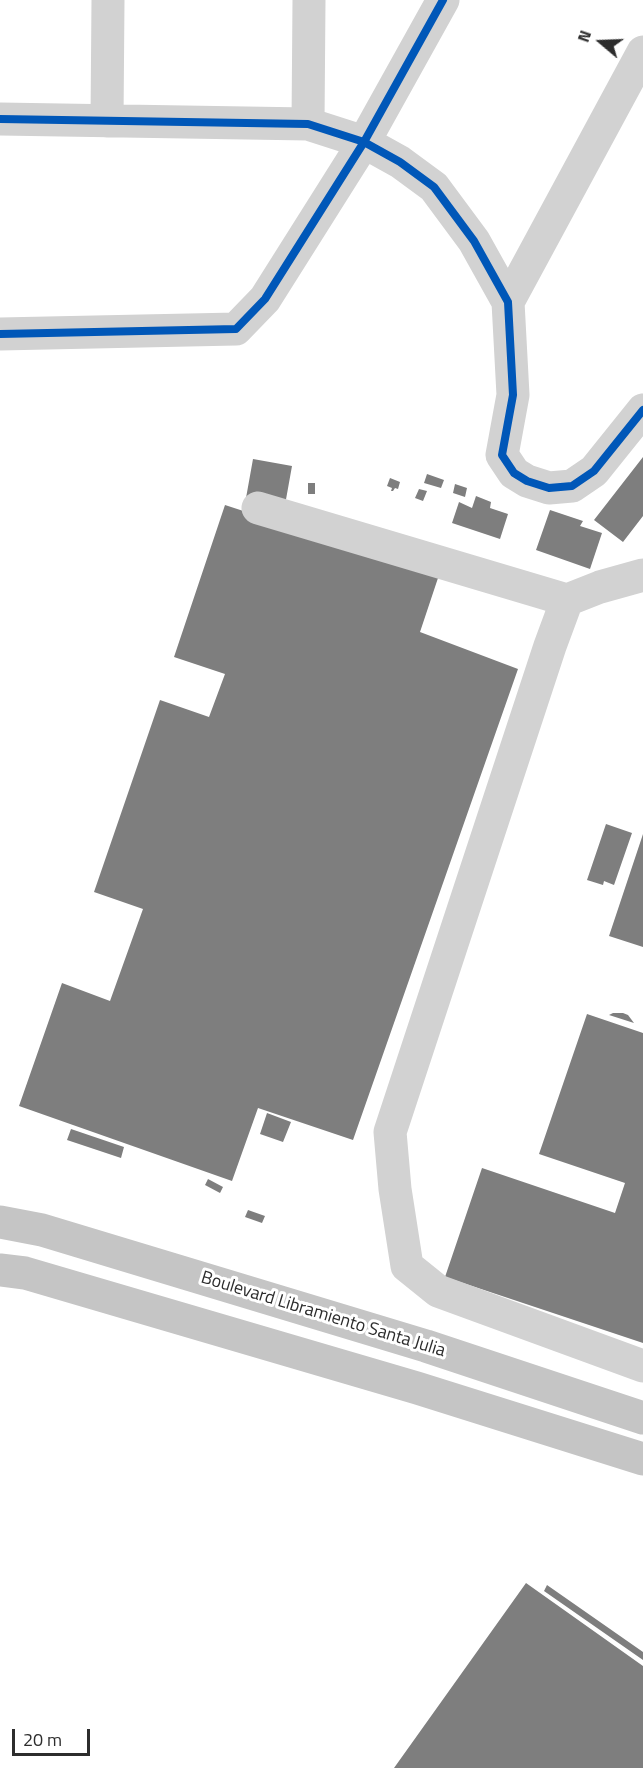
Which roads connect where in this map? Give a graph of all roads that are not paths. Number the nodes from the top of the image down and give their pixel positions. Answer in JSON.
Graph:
{"nodes":[{"id":1,"x":108,"y":0,"type":"edge"},
{"id":2,"x":309,"y":0,"type":"edge"},
{"id":3,"x":443,"y":0,"type":"edge"},
{"id":4,"x":643,"y":52,"type":"edge"},
{"id":5,"x":0,"y":119,"type":"edge"},
{"id":6,"x":106,"y":121,"type":"junction"},
{"id":7,"x":308,"y":124,"type":"junction"},
{"id":8,"x":364,"y":142,"type":"junction"},
{"id":9,"x":508,"y":302,"type":"junction"},
{"id":10,"x":0,"y":334,"type":"edge"},
{"id":11,"x":643,"y":410,"type":"edge"},
{"id":12,"x":258,"y":508,"type":"dead end"},
{"id":13,"x":643,"y":575,"type":"edge"},
{"id":14,"x":567,"y":600,"type":"junction"},
{"id":15,"x":0,"y":1222,"type":"edge"},
{"id":16,"x":0,"y":1270,"type":"edge"},
{"id":17,"x":643,"y":1366,"type":"edge"},
{"id":18,"x":643,"y":1418,"type":"edge"},
{"id":19,"x":643,"y":1459,"type":"edge"}],
"edges":[{"from":1,"to":6,"type":"street"},
{"from":2,"to":7,"type":"street"},
{"from":3,"to":8,"type":"street"},
{"from":4,"to":9,"type":"street"},
{"from":5,"to":6,"type":"street"},
{"from":6,"to":7,"type":"street"},
{"from":7,"to":8,"type":"street"},
{"from":8,"to":9,"type":"street"},
{"from":8,"to":10,"type":"street"},
{"from":9,"to":11,"type":"street"},
{"from":12,"to":14,"type":"street"},
{"from":13,"to":14,"type":"street"},
{"from":14,"to":17,"type":"street"},
{"from":15,"to":18,"type":"main road","name":"Boulevard Libramiento Santa Julia"},
{"from":16,"to":19,"type":"main road"}]}
